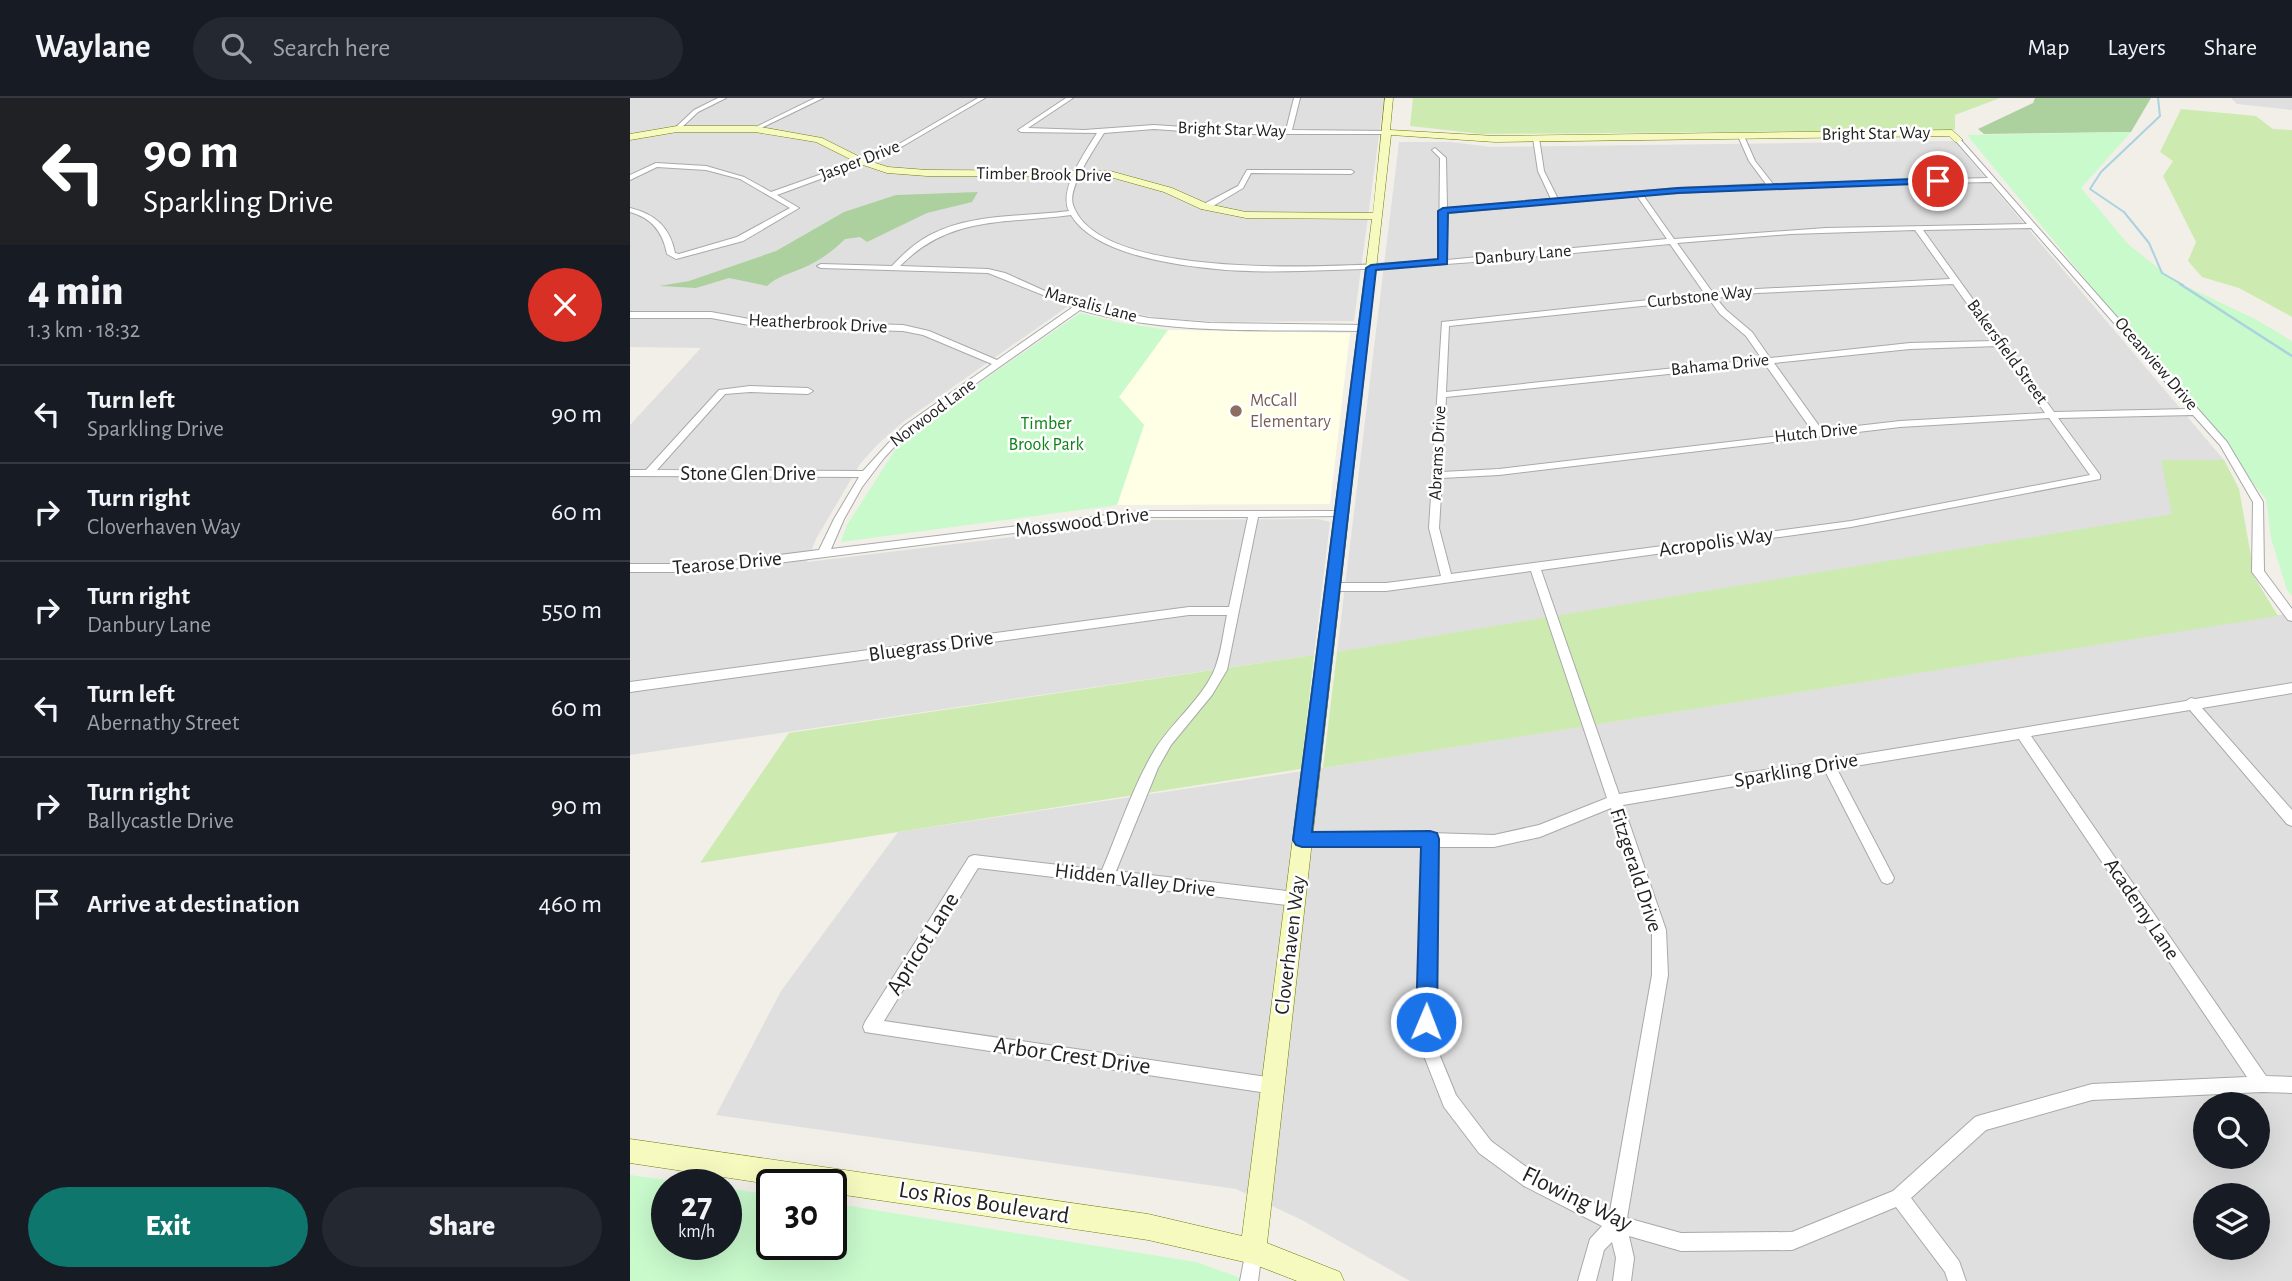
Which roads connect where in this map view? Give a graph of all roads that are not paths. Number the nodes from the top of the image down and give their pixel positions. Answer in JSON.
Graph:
{"nodes":[{"id":1,"x":723,"y":98,"type":"edge"},
{"id":2,"x":820,"y":98,"type":"edge"},
{"id":3,"x":982,"y":98,"type":"edge"},
{"id":4,"x":1070,"y":98,"type":"edge"},
{"id":5,"x":1297,"y":98,"type":"edge"},
{"id":6,"x":1389,"y":98,"type":"edge"},
{"id":7,"x":1400,"y":98,"type":"edge"},
{"id":8,"x":680,"y":126,"type":"junction"},
{"id":9,"x":755,"y":129,"type":"junction"},
{"id":10,"x":1101,"y":131,"type":"junction"},
{"id":11,"x":1288,"y":133,"type":"junction"},
{"id":12,"x":630,"y":135,"type":"edge"},
{"id":13,"x":1389,"y":135,"type":"junction"},
{"id":14,"x":1742,"y":139,"type":"junction"},
{"id":15,"x":1958,"y":140,"type":"joint"},
{"id":16,"x":1536,"y":141,"type":"junction"},
{"id":17,"x":1435,"y":150,"type":"dead end"},
{"id":18,"x":863,"y":162,"type":"junction"},
{"id":19,"x":1351,"y":172,"type":"dead end"},
{"id":20,"x":1080,"y":173,"type":"junction"},
{"id":21,"x":630,"y":177,"type":"edge"},
{"id":22,"x":1992,"y":180,"type":"junction"},
{"id":23,"x":1771,"y":186,"type":"junction"},
{"id":24,"x":1639,"y":194,"type":"junction"},
{"id":25,"x":769,"y":195,"type":"junction"},
{"id":26,"x":1556,"y":201,"type":"junction"},
{"id":27,"x":1205,"y":207,"type":"junction"},
{"id":28,"x":630,"y":210,"type":"edge"},
{"id":29,"x":1443,"y":211,"type":"junction"},
{"id":30,"x":1074,"y":212,"type":"junction"},
{"id":31,"x":1376,"y":216,"type":"junction"},
{"id":32,"x":2035,"y":226,"type":"junction"},
{"id":33,"x":1917,"y":227,"type":"junction"},
{"id":34,"x":1675,"y":242,"type":"junction"},
{"id":35,"x":1443,"y":262,"type":"junction"},
{"id":36,"x":821,"y":265,"type":"dead end"},
{"id":37,"x":894,"y":268,"type":"junction"},
{"id":38,"x":1371,"y":268,"type":"junction"},
{"id":39,"x":1956,"y":281,"type":"junction"},
{"id":40,"x":1710,"y":295,"type":"junction"},
{"id":41,"x":1080,"y":306,"type":"junction"},
{"id":42,"x":630,"y":315,"type":"edge"},
{"id":43,"x":1445,"y":324,"type":"joint"},
{"id":44,"x":1364,"y":328,"type":"junction"},
{"id":45,"x":2000,"y":344,"type":"junction"},
{"id":46,"x":1767,"y":359,"type":"junction"},
{"id":47,"x":999,"y":364,"type":"junction"},
{"id":48,"x":808,"y":391,"type":"dead end"},
{"id":49,"x":1441,"y":395,"type":"junction"},
{"id":50,"x":2198,"y":412,"type":"junction"},
{"id":51,"x":2053,"y":415,"type":"junction"},
{"id":52,"x":1818,"y":432,"type":"junction"},
{"id":53,"x":630,"y":473,"type":"edge"},
{"id":54,"x":649,"y":473,"type":"junction"},
{"id":55,"x":866,"y":474,"type":"junction"},
{"id":56,"x":1436,"y":475,"type":"junction"},
{"id":57,"x":2096,"y":477,"type":"joint"},
{"id":58,"x":1254,"y":513,"type":"junction"},
{"id":59,"x":1342,"y":513,"type":"junction"},
{"id":60,"x":823,"y":554,"type":"junction"},
{"id":61,"x":1535,"y":567,"type":"junction"},
{"id":62,"x":630,"y":568,"type":"edge"},
{"id":63,"x":1447,"y":579,"type":"junction"},
{"id":64,"x":1333,"y":587,"type":"junction"},
{"id":65,"x":1233,"y":611,"type":"junction"},
{"id":66,"x":2292,"y":617,"type":"edge"},
{"id":67,"x":630,"y":687,"type":"edge"},
{"id":68,"x":2292,"y":688,"type":"edge"},
{"id":69,"x":2191,"y":704,"type":"junction"},
{"id":70,"x":2022,"y":733,"type":"junction"},
{"id":71,"x":1828,"y":764,"type":"junction"},
{"id":72,"x":1613,"y":801,"type":"junction"},
{"id":73,"x":2292,"y":820,"type":"edge"},
{"id":74,"x":1430,"y":839,"type":"junction"},
{"id":75,"x":1302,"y":840,"type":"junction"},
{"id":76,"x":974,"y":861,"type":"joint"},
{"id":77,"x":1107,"y":876,"type":"junction"},
{"id":78,"x":1887,"y":878,"type":"dead end"},
{"id":79,"x":1295,"y":899,"type":"junction"},
{"id":80,"x":871,"y":1027,"type":"joint"},
{"id":81,"x":2262,"y":1084,"type":"junction"},
{"id":82,"x":2292,"y":1085,"type":"edge"},
{"id":83,"x":1273,"y":1086,"type":"junction"},
{"id":84,"x":630,"y":1151,"type":"edge"},
{"id":85,"x":1899,"y":1197,"type":"junction"},
{"id":86,"x":1618,"y":1224,"type":"junction"},
{"id":87,"x":1253,"y":1251,"type":"junction"},
{"id":88,"x":1249,"y":1281,"type":"edge"},
{"id":89,"x":1331,"y":1281,"type":"edge"},
{"id":90,"x":1587,"y":1281,"type":"edge"},
{"id":91,"x":1622,"y":1281,"type":"edge"},
{"id":92,"x":1957,"y":1281,"type":"edge"}],
"edges":[{"from":1,"to":8,"type":"street"},
{"from":2,"to":9,"type":"street"},
{"from":3,"to":18,"type":"street","name":"Jasper Drive"},
{"from":4,"to":10,"type":"street","name":"Bright Star Way"},
{"from":5,"to":11,"type":"street"},
{"from":6,"to":13,"type":"street","name":"Cloverhaven Way"},
{"from":7,"to":13,"type":"street","name":"Cloverhaven Way"},
{"from":8,"to":9,"type":"street","name":"Timber Brook Drive"},
{"from":8,"to":12,"type":"street","name":"Timber Brook Drive"},
{"from":9,"to":18,"type":"street","name":"Timber Brook Drive"},
{"from":10,"to":11,"type":"street","name":"Bright Star Way"},
{"from":10,"to":20,"type":"street"},
{"from":11,"to":13,"type":"street","name":"Bright Star Way"},
{"from":13,"to":16,"type":"street","name":"Bright Star Way"},
{"from":13,"to":31,"type":"street","name":"Cloverhaven Way"},
{"from":14,"to":15,"type":"street","name":"Bright Star Way"},
{"from":14,"to":16,"type":"street","name":"Bright Star Way"},
{"from":14,"to":23,"type":"street"},
{"from":15,"to":22,"type":"street","name":"Oceanview Drive"},
{"from":16,"to":26,"type":"street"},
{"from":17,"to":29,"type":"street"},
{"from":18,"to":20,"type":"street","name":"Timber Brook Drive"},
{"from":18,"to":25,"type":"street","name":"Jasper Drive"},
{"from":19,"to":27,"type":"street"},
{"from":20,"to":27,"type":"street","name":"Timber Brook Drive"},
{"from":20,"to":30,"type":"street"},
{"from":21,"to":25,"type":"street"},
{"from":22,"to":23,"type":"street"},
{"from":22,"to":32,"type":"street","name":"Oceanview Drive"},
{"from":23,"to":24,"type":"street"},
{"from":24,"to":26,"type":"street"},
{"from":24,"to":34,"type":"street"},
{"from":25,"to":28,"type":"street"},
{"from":26,"to":29,"type":"street"},
{"from":27,"to":31,"type":"street","name":"Timber Brook Drive"},
{"from":29,"to":35,"type":"street"},
{"from":30,"to":37,"type":"street"},
{"from":30,"to":38,"type":"street","name":"Danbury Lane"},
{"from":31,"to":38,"type":"street","name":"Cloverhaven Way"},
{"from":32,"to":33,"type":"street","name":"Danbury Lane"},
{"from":32,"to":50,"type":"street","name":"Oceanview Drive"},
{"from":33,"to":34,"type":"street","name":"Danbury Lane"},
{"from":33,"to":39,"type":"street","name":"Bakersfield Street"},
{"from":34,"to":35,"type":"street","name":"Danbury Lane"},
{"from":34,"to":40,"type":"street"},
{"from":35,"to":38,"type":"street","name":"Danbury Lane"},
{"from":36,"to":37,"type":"street","name":"Marsalis Lane"},
{"from":37,"to":41,"type":"street","name":"Marsalis Lane"},
{"from":38,"to":44,"type":"street","name":"Cloverhaven Way"},
{"from":39,"to":40,"type":"street","name":"Curbstone Way"},
{"from":39,"to":45,"type":"street","name":"Bakersfield Street"},
{"from":40,"to":43,"type":"street","name":"Curbstone Way"},
{"from":40,"to":46,"type":"street"},
{"from":41,"to":44,"type":"street","name":"Marsalis Lane"},
{"from":41,"to":47,"type":"street","name":"Norwood Lane"},
{"from":42,"to":47,"type":"street","name":"Heatherbrook Drive"},
{"from":43,"to":49,"type":"street","name":"Abrams Drive"},
{"from":44,"to":59,"type":"street","name":"Cloverhaven Way"},
{"from":45,"to":46,"type":"street","name":"Bahama Drive"},
{"from":45,"to":51,"type":"street","name":"Bakersfield Street"},
{"from":46,"to":49,"type":"street","name":"Bahama Drive"},
{"from":46,"to":52,"type":"street"},
{"from":47,"to":55,"type":"street","name":"Norwood Lane"},
{"from":48,"to":54,"type":"street"},
{"from":49,"to":56,"type":"street","name":"Abrams Drive"},
{"from":50,"to":51,"type":"street","name":"Hutch Drive"},
{"from":50,"to":66,"type":"street","name":"Oceanview Drive"},
{"from":51,"to":52,"type":"street","name":"Hutch Drive"},
{"from":51,"to":57,"type":"street","name":"Bakersfield Street"},
{"from":52,"to":56,"type":"street","name":"Hutch Drive"},
{"from":53,"to":54,"type":"street","name":"Stone Glen Drive"},
{"from":54,"to":55,"type":"street","name":"Stone Glen Drive"},
{"from":55,"to":60,"type":"street","name":"Norwood Lane"},
{"from":56,"to":63,"type":"street","name":"Abrams Drive"},
{"from":57,"to":61,"type":"street","name":"Acropolis Way"},
{"from":58,"to":59,"type":"street","name":"Mosswood Drive"},
{"from":58,"to":60,"type":"street","name":"Mosswood Drive"},
{"from":58,"to":65,"type":"street"},
{"from":59,"to":64,"type":"street","name":"Cloverhaven Way"},
{"from":60,"to":62,"type":"street","name":"Tearose Drive"},
{"from":61,"to":63,"type":"street","name":"Acropolis Way"},
{"from":61,"to":72,"type":"street","name":"Fitzgerald Drive"},
{"from":63,"to":64,"type":"street","name":"Acropolis Way"},
{"from":64,"to":75,"type":"street","name":"Cloverhaven Way"},
{"from":65,"to":67,"type":"street","name":"Bluegrass Drive"},
{"from":65,"to":77,"type":"street"},
{"from":68,"to":69,"type":"street","name":"Sparkling Drive"},
{"from":69,"to":70,"type":"street","name":"Sparkling Drive"},
{"from":69,"to":73,"type":"street"},
{"from":70,"to":71,"type":"street","name":"Sparkling Drive"},
{"from":70,"to":81,"type":"street","name":"Academy Lane"},
{"from":71,"to":72,"type":"street","name":"Sparkling Drive"},
{"from":71,"to":78,"type":"street"},
{"from":72,"to":74,"type":"street","name":"Sparkling Drive"},
{"from":72,"to":86,"type":"street","name":"Fitzgerald Drive"},
{"from":74,"to":75,"type":"street","name":"Sparkling Drive"},
{"from":74,"to":86,"type":"street","name":"Flowing Way"},
{"from":75,"to":79,"type":"street","name":"Cloverhaven Way"},
{"from":76,"to":77,"type":"street","name":"Hidden Valley Drive"},
{"from":76,"to":80,"type":"street","name":"Apricot Lane"},
{"from":77,"to":79,"type":"street","name":"Hidden Valley Drive"},
{"from":79,"to":83,"type":"street","name":"Cloverhaven Way"},
{"from":80,"to":83,"type":"street","name":"Arbor Crest Drive"},
{"from":81,"to":82,"type":"street","name":"Flowing Way"},
{"from":81,"to":85,"type":"street","name":"Flowing Way"},
{"from":83,"to":87,"type":"street","name":"Cloverhaven Way"},
{"from":84,"to":87,"type":"street","name":"Los Rios Boulevard"},
{"from":85,"to":86,"type":"street","name":"Flowing Way"},
{"from":85,"to":92,"type":"street"},
{"from":86,"to":90,"type":"street"},
{"from":86,"to":91,"type":"street","name":"Fitzgerald Drive"},
{"from":87,"to":88,"type":"street"},
{"from":87,"to":89,"type":"street","name":"Los Rios Boulevard"}]}
